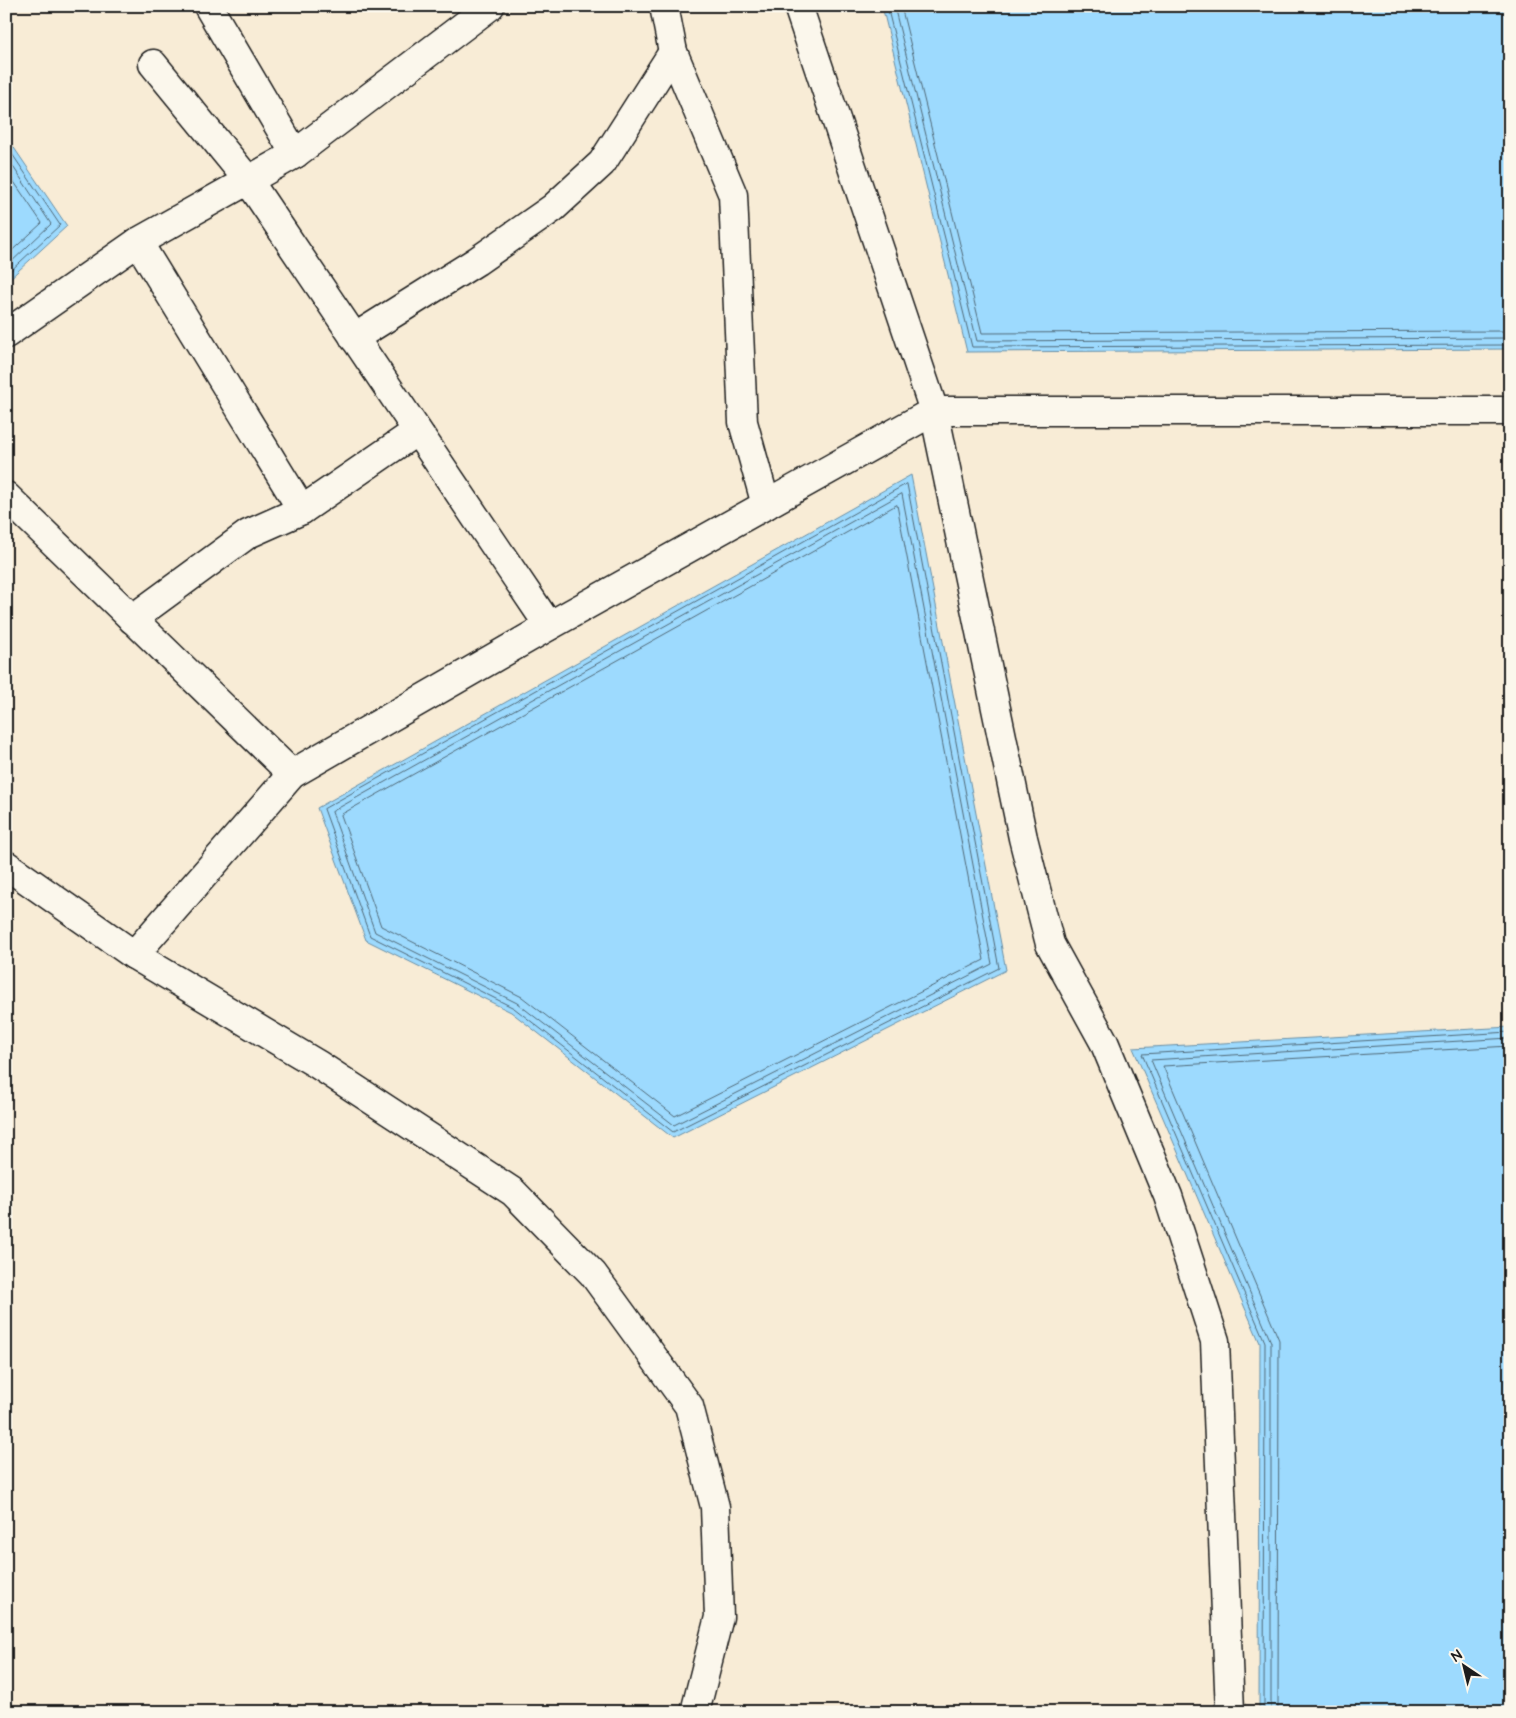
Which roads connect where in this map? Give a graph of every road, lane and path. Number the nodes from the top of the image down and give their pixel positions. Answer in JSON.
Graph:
{"nodes":[{"id":1,"x":208,"y":6,"type":"edge"},
{"id":2,"x":490,"y":6,"type":"edge"},
{"id":3,"x":664,"y":6,"type":"edge"},
{"id":4,"x":798,"y":6,"type":"edge"},
{"id":5,"x":673,"y":52,"type":"junction"},
{"id":6,"x":153,"y":64,"type":"dead end"},
{"id":7,"x":295,"y":154,"type":"junction"},
{"id":8,"x":248,"y":180,"type":"junction"},
{"id":9,"x":138,"y":242,"type":"junction"},
{"id":10,"x":6,"y":334,"type":"edge"},
{"id":11,"x":354,"y":338,"type":"junction"},
{"id":12,"x":934,"y":411,"type":"junction"},
{"id":13,"x":1510,"y":411,"type":"edge"},
{"id":14,"x":417,"y":431,"type":"junction"},
{"id":15,"x":6,"y":496,"type":"edge"},
{"id":16,"x":766,"y":505,"type":"junction"},
{"id":17,"x":302,"y":510,"type":"junction"},
{"id":18,"x":132,"y":619,"type":"junction"},
{"id":19,"x":549,"y":626,"type":"junction"},
{"id":20,"x":292,"y":774,"type":"junction"},
{"id":21,"x":6,"y":865,"type":"edge"},
{"id":22,"x":134,"y":955,"type":"junction"},
{"id":23,"x":695,"y":1712,"type":"edge"},
{"id":24,"x":1230,"y":1712,"type":"edge"}],
"edges":[{"from":1,"to":7,"type":"street"},
{"from":2,"to":7,"type":"street"},
{"from":3,"to":5,"type":"street"},
{"from":4,"to":12,"type":"street"},
{"from":5,"to":11,"type":"street"},
{"from":5,"to":16,"type":"street"},
{"from":6,"to":8,"type":"street"},
{"from":7,"to":8,"type":"street"},
{"from":8,"to":9,"type":"street"},
{"from":8,"to":11,"type":"street"},
{"from":9,"to":10,"type":"street"},
{"from":9,"to":17,"type":"street"},
{"from":11,"to":14,"type":"street"},
{"from":12,"to":13,"type":"street"},
{"from":12,"to":16,"type":"street"},
{"from":12,"to":24,"type":"street"},
{"from":14,"to":17,"type":"street"},
{"from":14,"to":19,"type":"street"},
{"from":15,"to":18,"type":"street"},
{"from":16,"to":19,"type":"street"},
{"from":17,"to":18,"type":"street"},
{"from":18,"to":20,"type":"street"},
{"from":19,"to":20,"type":"street"},
{"from":20,"to":22,"type":"street"},
{"from":21,"to":22,"type":"street"},
{"from":22,"to":23,"type":"street"}]}
